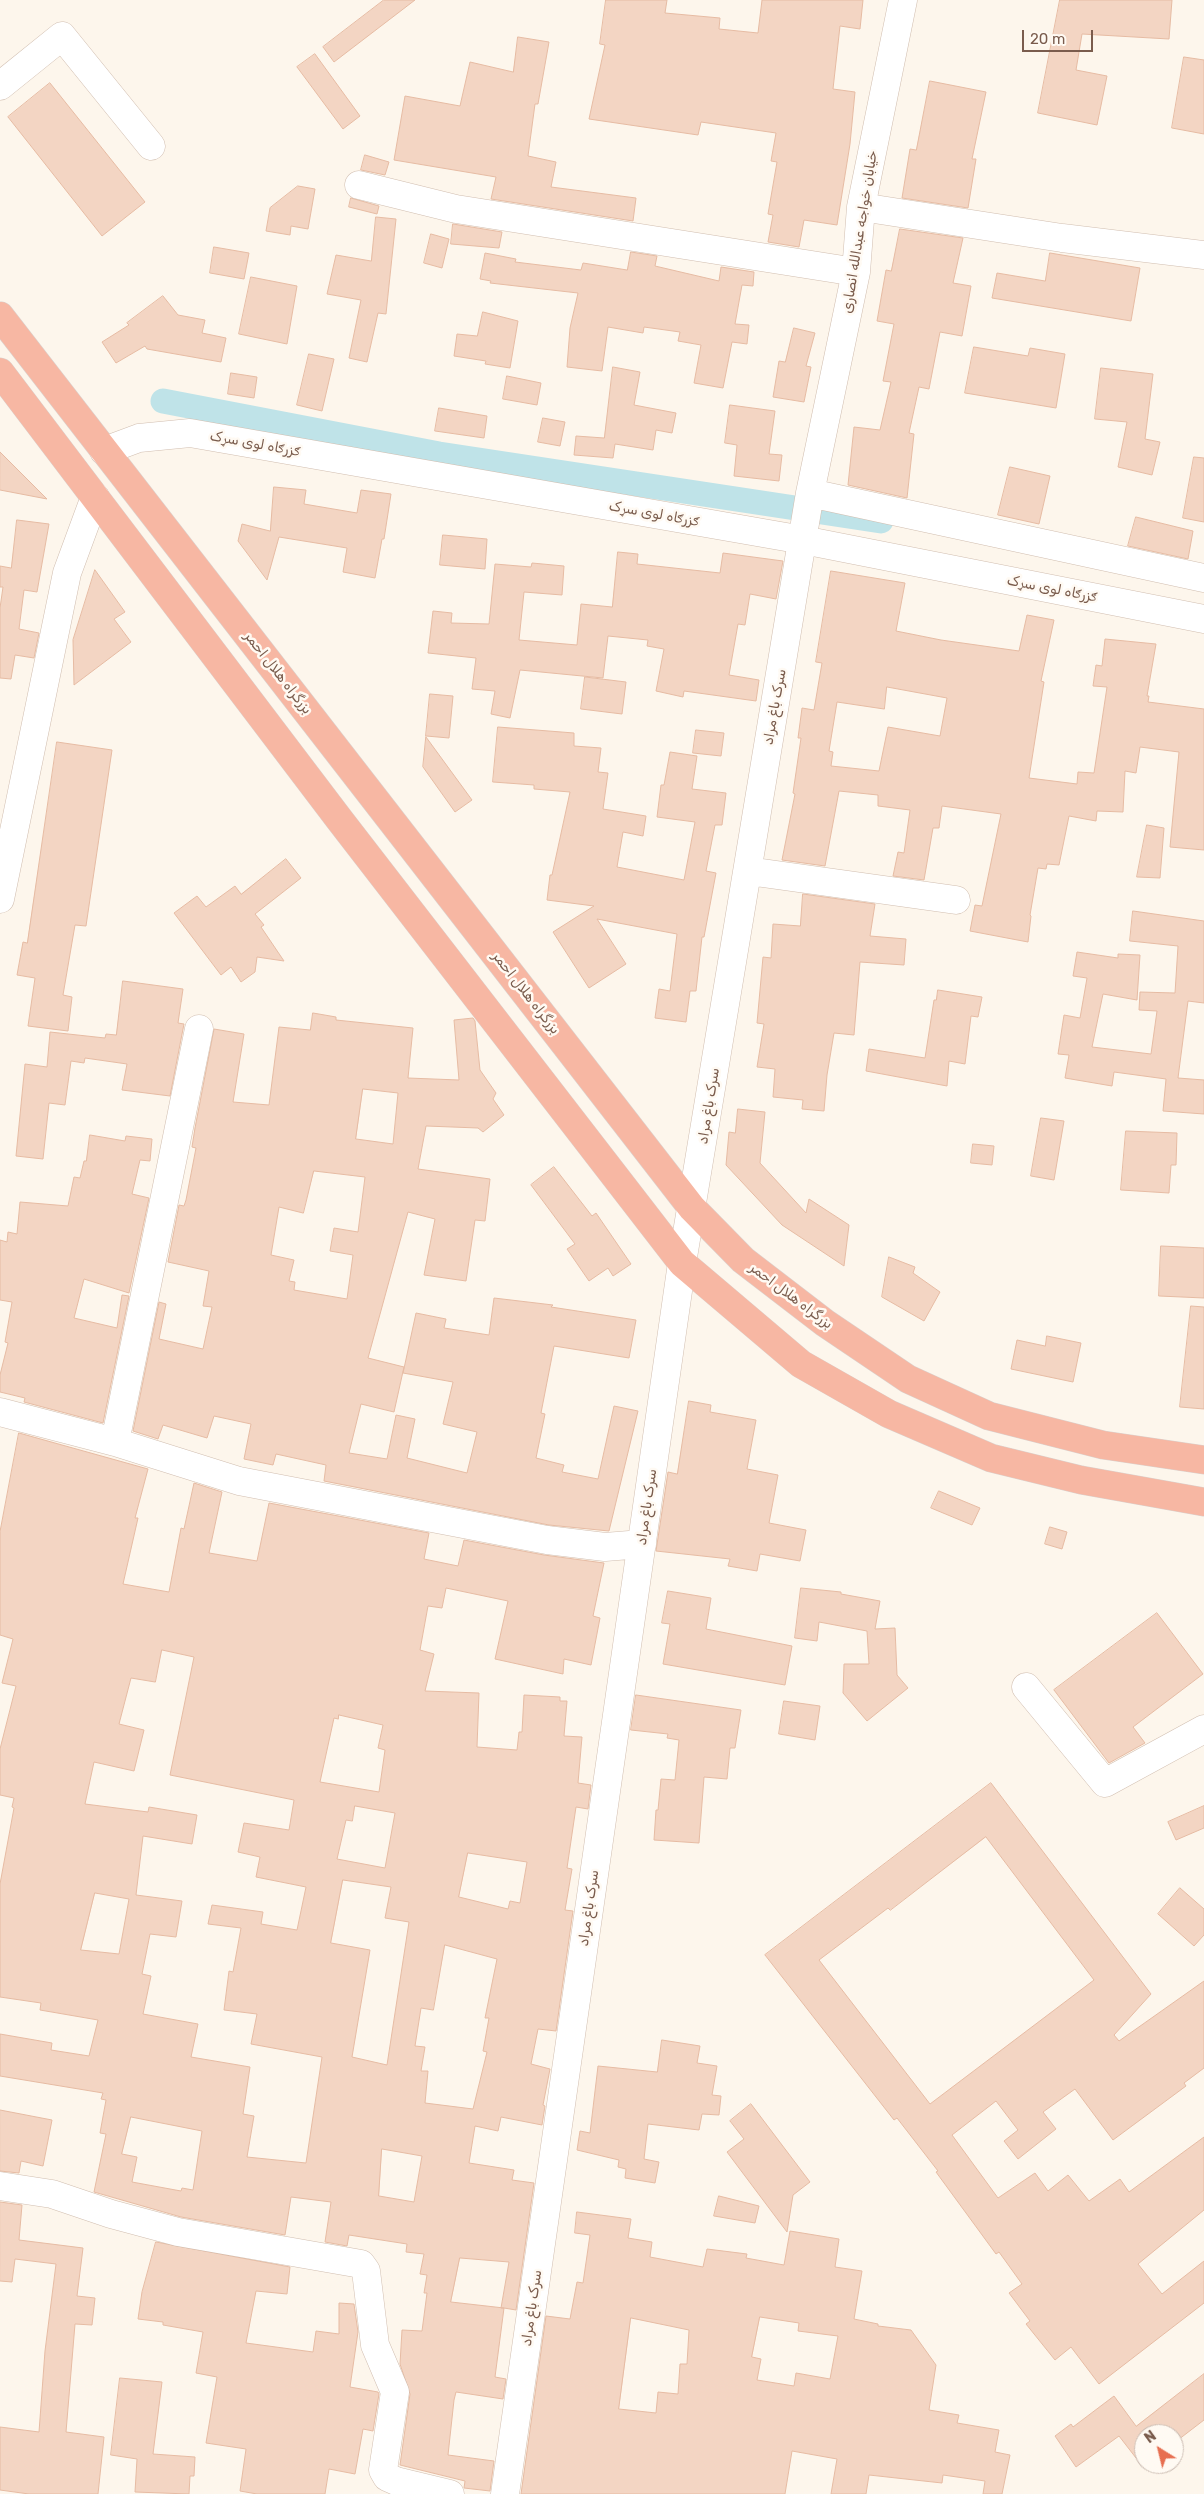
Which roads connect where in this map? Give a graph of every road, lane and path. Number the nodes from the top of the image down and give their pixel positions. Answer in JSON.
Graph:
{"nodes":[{"id":1,"x":899,"y":0,"type":"edge"},
{"id":2,"x":903,"y":0,"type":"edge"},
{"id":3,"x":0,"y":86,"type":"edge"},
{"id":4,"x":151,"y":146,"type":"dead end"},
{"id":5,"x":359,"y":186,"type":"dead end"},
{"id":6,"x":861,"y":207,"type":"junction"},
{"id":7,"x":1204,"y":255,"type":"edge"},
{"id":8,"x":856,"y":272,"type":"junction"},
{"id":9,"x":0,"y":316,"type":"edge"},
{"id":10,"x":5,"y":387,"type":"edge"},
{"id":11,"x":104,"y":451,"type":"junction"},
{"id":12,"x":810,"y":493,"type":"junction"},
{"id":13,"x":95,"y":497,"type":"junction"},
{"id":14,"x":805,"y":531,"type":"junction"},
{"id":15,"x":1204,"y":578,"type":"edge"},
{"id":16,"x":1204,"y":620,"type":"edge"},
{"id":17,"x":748,"y":870,"type":"junction"},
{"id":18,"x":0,"y":899,"type":"edge"},
{"id":19,"x":956,"y":900,"type":"dead end"},
{"id":20,"x":199,"y":1029,"type":"dead end"},
{"id":21,"x":692,"y":1208,"type":"junction"},
{"id":22,"x":682,"y":1263,"type":"junction"},
{"id":23,"x":0,"y":1412,"type":"edge"},
{"id":24,"x":115,"y":1442,"type":"junction"},
{"id":25,"x":1204,"y":1460,"type":"edge"},
{"id":26,"x":1204,"y":1502,"type":"edge"},
{"id":27,"x":642,"y":1544,"type":"junction"},
{"id":28,"x":1026,"y":1687,"type":"dead end"},
{"id":29,"x":1204,"y":1729,"type":"edge"},
{"id":30,"x":0,"y":2186,"type":"edge"},
{"id":31,"x":450,"y":2494,"type":"edge"},
{"id":32,"x":505,"y":2494,"type":"edge"}],
"edges":[{"from":1,"to":2,"type":"street"},
{"from":2,"to":6,"type":"street","name":"خیابان خواجه عبدالله انصاری"},
{"from":3,"to":4,"type":"street"},
{"from":5,"to":8,"type":"street"},
{"from":6,"to":7,"type":"street"},
{"from":6,"to":8,"type":"street","name":"خیابان خواجه عبدالله انصاری"},
{"from":8,"to":12,"type":"street","name":"خیابان خواجه عبدالله انصاری"},
{"from":9,"to":11,"type":"highway","name":"بزرگراه هلال احمر"},
{"from":10,"to":13,"type":"highway"},
{"from":11,"to":14,"type":"street","name":"ګزرګاه لوی سړک"},
{"from":11,"to":21,"type":"highway","name":"بزرگراه هلال احمر"},
{"from":12,"to":14,"type":"street","name":"خیابان خواجه عبدالله انصاری"},
{"from":12,"to":15,"type":"street"},
{"from":13,"to":18,"type":"street"},
{"from":13,"to":22,"type":"highway"},
{"from":14,"to":16,"type":"street","name":"ګزرګاه لوی سړک"},
{"from":14,"to":17,"type":"street","name":"سرک باغ مراد"},
{"from":17,"to":19,"type":"street"},
{"from":17,"to":21,"type":"street","name":"سرک باغ مراد"},
{"from":20,"to":24,"type":"street"},
{"from":21,"to":22,"type":"street","name":"سرک باغ مراد"},
{"from":21,"to":25,"type":"highway","name":"بزرگراه هلال احمر"},
{"from":22,"to":26,"type":"highway"},
{"from":22,"to":27,"type":"street","name":"سرک باغ مراد"},
{"from":23,"to":24,"type":"street"},
{"from":24,"to":27,"type":"street"},
{"from":27,"to":32,"type":"street","name":"سرک باغ مراد"},
{"from":28,"to":29,"type":"street"},
{"from":30,"to":31,"type":"street"}]}
